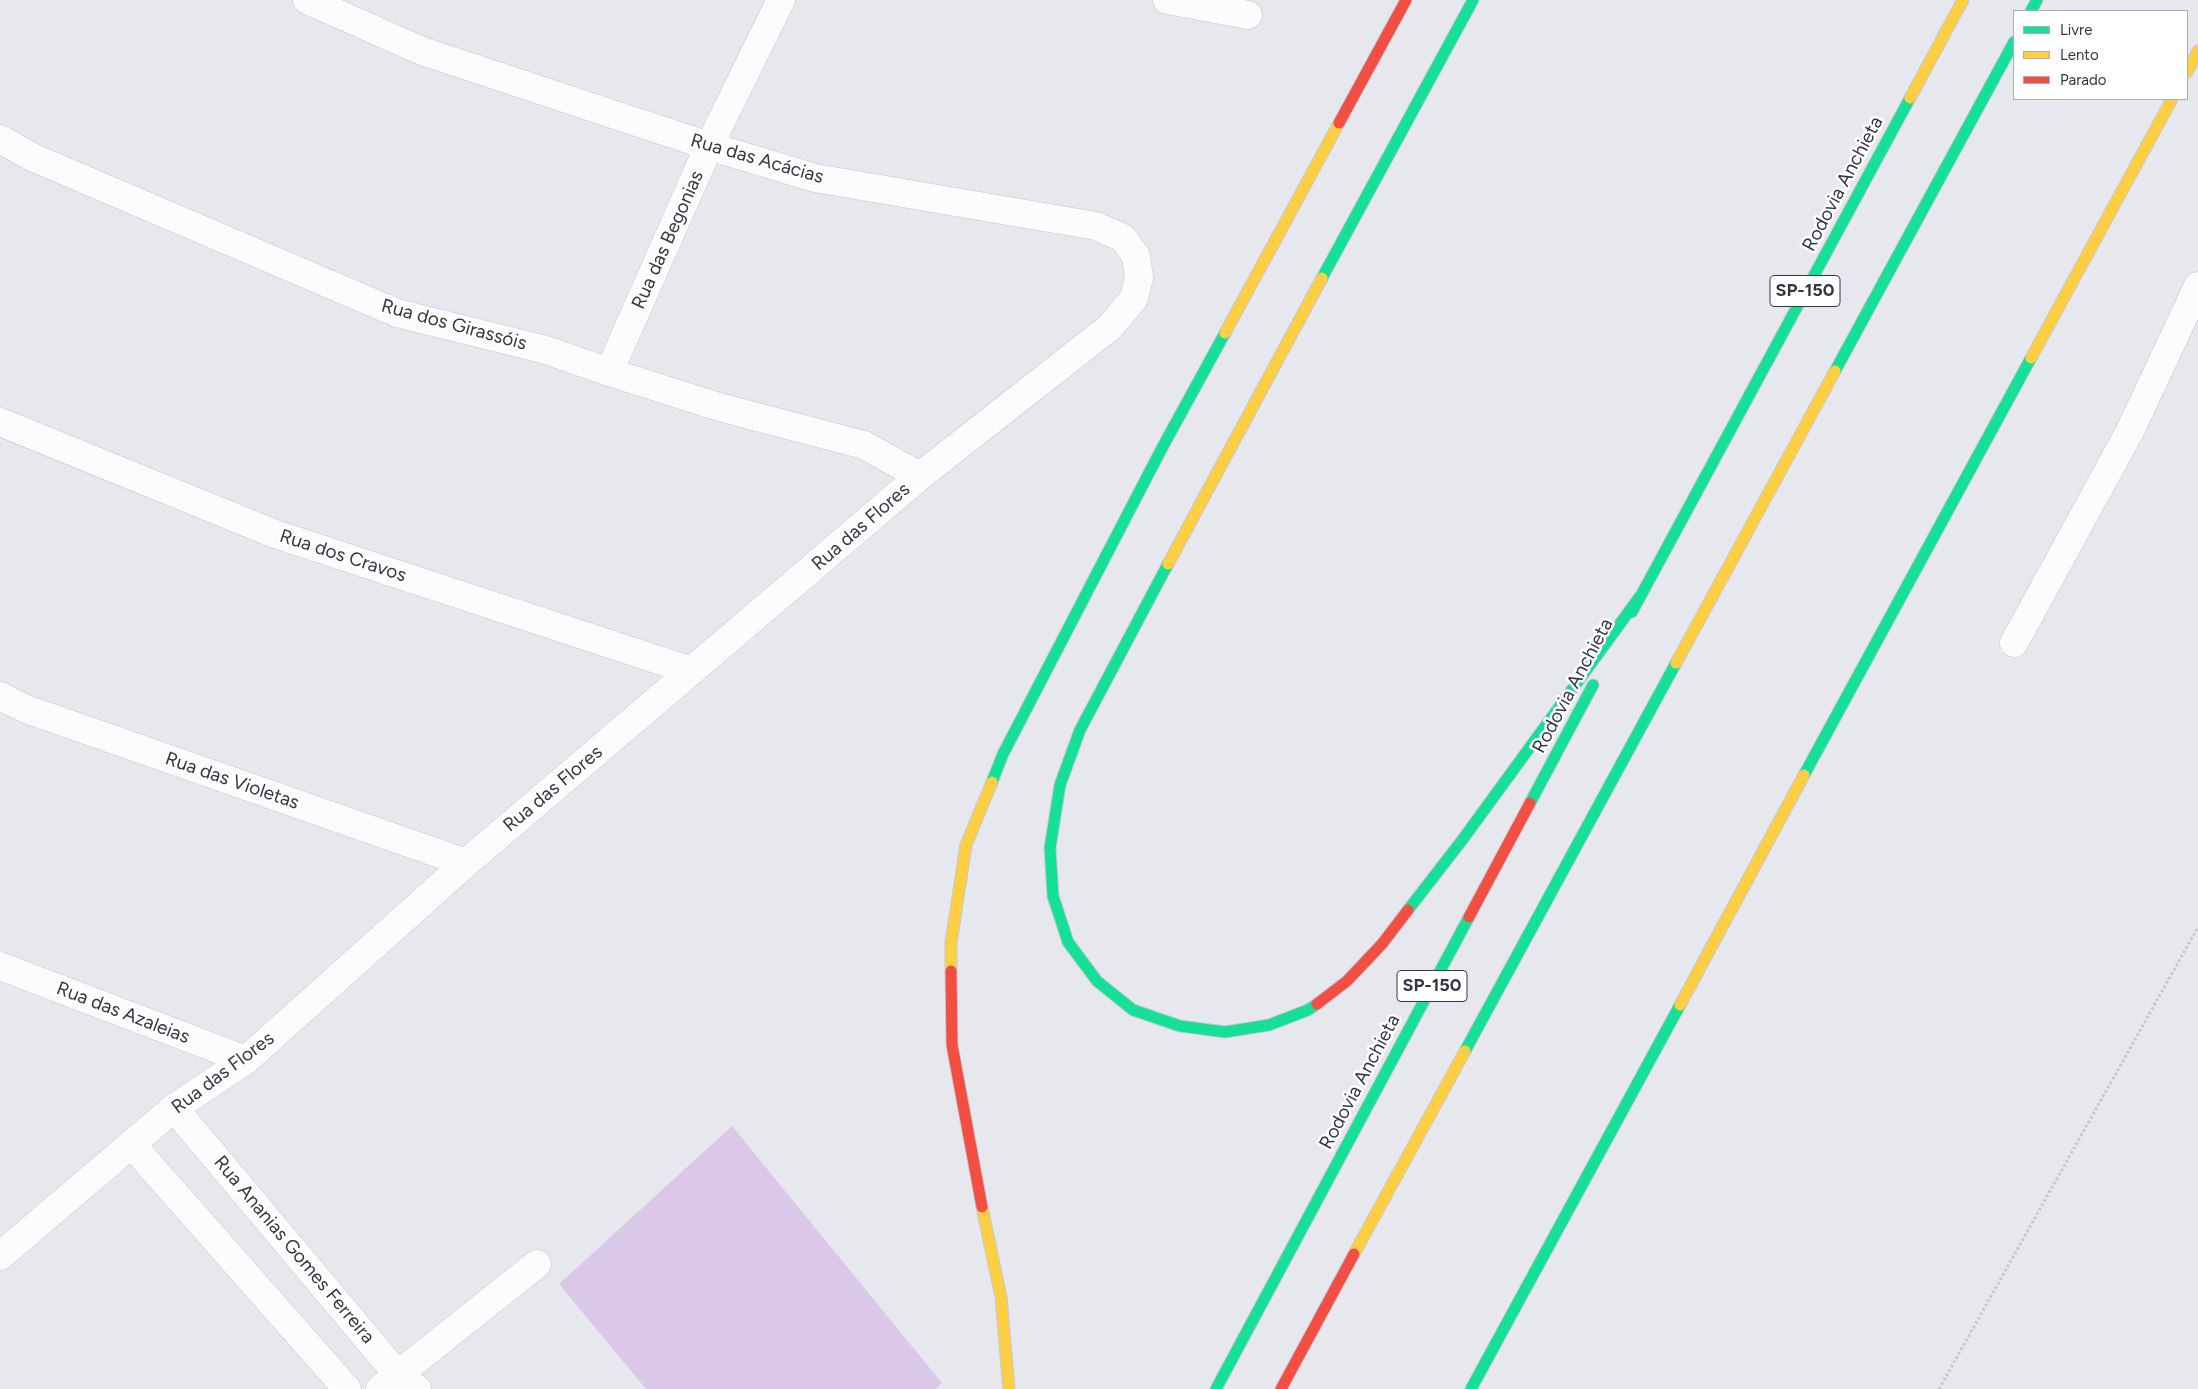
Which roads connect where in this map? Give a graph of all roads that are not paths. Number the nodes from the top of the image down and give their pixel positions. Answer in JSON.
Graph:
{"nodes":[{"id":1,"x":307,"y":0,"type":"edge"},
{"id":2,"x":781,"y":0,"type":"edge"},
{"id":3,"x":1167,"y":0,"type":"edge"},
{"id":4,"x":1473,"y":0,"type":"edge"},
{"id":5,"x":1478,"y":0,"type":"edge"},
{"id":6,"x":1962,"y":0,"type":"edge"},
{"id":7,"x":1404,"y":2,"type":"edge"},
{"id":8,"x":1248,"y":14,"type":"dead end"},
{"id":9,"x":2013,"y":44,"type":"edge"},
{"id":10,"x":1445,"y":48,"type":"junction"},
{"id":11,"x":2198,"y":51,"type":"edge"},
{"id":12,"x":2188,"y":70,"type":"edge"},
{"id":13,"x":2171,"y":100,"type":"edge"},
{"id":14,"x":0,"y":139,"type":"edge"},
{"id":15,"x":709,"y":146,"type":"junction"},
{"id":16,"x":2198,"y":286,"type":"edge"},
{"id":17,"x":1110,"y":327,"type":"joint"},
{"id":18,"x":609,"y":372,"type":"junction"},
{"id":19,"x":0,"y":422,"type":"edge"},
{"id":20,"x":920,"y":476,"type":"junction"},
{"id":21,"x":1641,"y":595,"type":"junction"},
{"id":22,"x":2014,"y":643,"type":"dead end"},
{"id":23,"x":692,"y":671,"type":"junction"},
{"id":24,"x":0,"y":696,"type":"edge"},
{"id":25,"x":466,"y":863,"type":"junction"},
{"id":26,"x":0,"y":966,"type":"edge"},
{"id":27,"x":246,"y":1060,"type":"junction"},
{"id":28,"x":174,"y":1108,"type":"junction"},
{"id":29,"x":132,"y":1145,"type":"junction"},
{"id":30,"x":3,"y":1249,"type":"edge"},
{"id":31,"x":537,"y":1264,"type":"dead end"},
{"id":32,"x":1325,"y":1308,"type":"junction"},
{"id":33,"x":1313,"y":1353,"type":"dead end"},
{"id":34,"x":398,"y":1384,"type":"edge"},
{"id":35,"x":347,"y":1389,"type":"edge"},
{"id":36,"x":1009,"y":1389,"type":"edge"},
{"id":37,"x":1216,"y":1389,"type":"edge"},
{"id":38,"x":1281,"y":1389,"type":"edge"},
{"id":39,"x":1471,"y":1389,"type":"edge"}],
"edges":[{"from":1,"to":15,"type":"street","name":"Rua das Acácias"},
{"from":2,"to":15,"type":"street","name":"Rua das Begonias"},
{"from":3,"to":8,"type":"street"},
{"from":4,"to":10,"type":"main road"},
{"from":5,"to":10,"type":"main road"},
{"from":6,"to":21,"type":"main road","name":"Rodovia Anchieta","number":"SP-150"},
{"from":7,"to":36,"type":"main road"},
{"from":9,"to":32,"type":"main road","number":"SP-150"},
{"from":10,"to":21,"type":"main road"},
{"from":11,"to":12,"type":"main road"},
{"from":13,"to":39,"type":"main road"},
{"from":14,"to":18,"type":"street","name":"Rua dos Girassóis"},
{"from":15,"to":17,"type":"street","name":"Rua das Acácias"},
{"from":15,"to":18,"type":"street","name":"Rua das Begonias"},
{"from":16,"to":22,"type":"street"},
{"from":17,"to":20,"type":"street","name":"Rua das Flores"},
{"from":18,"to":20,"type":"street","name":"Rua dos Girassóis"},
{"from":19,"to":23,"type":"street","name":"Rua dos Cravos"},
{"from":20,"to":23,"type":"street","name":"Rua das Flores"},
{"from":21,"to":37,"type":"main road","name":"Rodovia Anchieta","number":"SP-150"},
{"from":23,"to":25,"type":"street","name":"Rua das Flores"},
{"from":24,"to":25,"type":"street","name":"Rua das Violetas"},
{"from":25,"to":27,"type":"street","name":"Rua das Flores"},
{"from":26,"to":27,"type":"street","name":"Rua das Azaleias"},
{"from":27,"to":28,"type":"street","name":"Rua das Flores"},
{"from":28,"to":29,"type":"street","name":"Rua das Flores"},
{"from":28,"to":34,"type":"street","name":"Rua Ananias Gomes Ferreira"},
{"from":29,"to":30,"type":"street","name":"Rua das Flores"},
{"from":29,"to":35,"type":"street"},
{"from":31,"to":34,"type":"street"},
{"from":32,"to":33,"type":"main road"},
{"from":32,"to":38,"type":"main road","number":"SP-150"}]}
